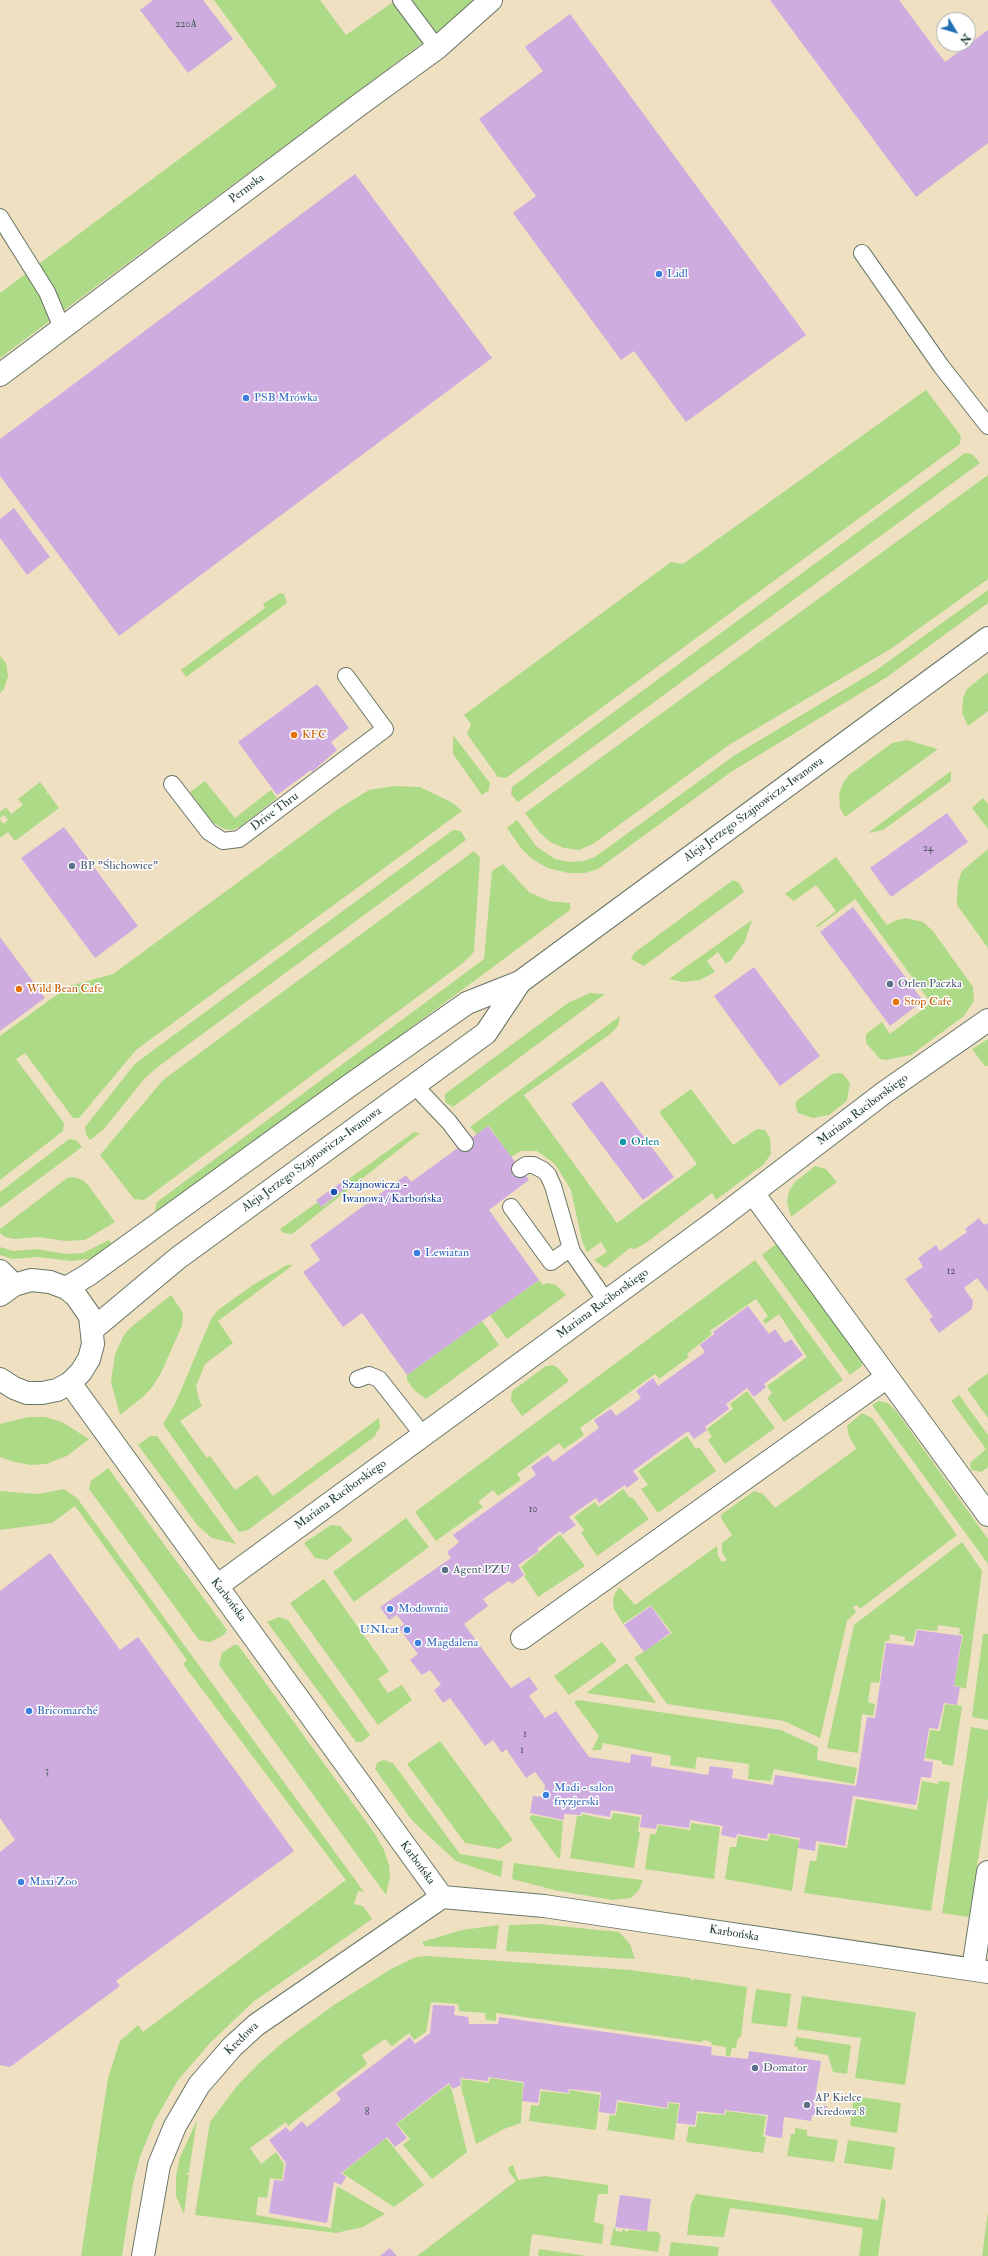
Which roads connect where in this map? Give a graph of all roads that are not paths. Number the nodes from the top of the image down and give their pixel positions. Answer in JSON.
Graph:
{"nodes":[{"id":1,"x":401,"y":0,"type":"edge"},
{"id":2,"x":491,"y":0,"type":"edge"},
{"id":3,"x":437,"y":48,"type":"junction"},
{"id":4,"x":0,"y":217,"type":"edge"},
{"id":5,"x":862,"y":253,"type":"dead end"},
{"id":6,"x":62,"y":328,"type":"junction"},
{"id":7,"x":0,"y":375,"type":"edge"},
{"id":8,"x":988,"y":426,"type":"edge"},
{"id":9,"x":988,"y":638,"type":"edge"},
{"id":10,"x":346,"y":676,"type":"dead end"},
{"id":11,"x":172,"y":784,"type":"dead end"},
{"id":12,"x":520,"y":982,"type":"junction"},
{"id":13,"x":988,"y":1020,"type":"edge"},
{"id":14,"x":414,"y":1085,"type":"junction"},
{"id":15,"x":465,"y":1143,"type":"dead end"},
{"id":16,"x":520,"y":1169,"type":"dead end"},
{"id":17,"x":753,"y":1193,"type":"junction"},
{"id":18,"x":511,"y":1207,"type":"dead end"},
{"id":19,"x":571,"y":1248,"type":"junction"},
{"id":20,"x":5,"y":1284,"type":"edge"},
{"id":21,"x":66,"y":1288,"type":"junction"},
{"id":22,"x":606,"y":1301,"type":"junction"},
{"id":23,"x":93,"y":1329,"type":"junction"},
{"id":24,"x":887,"y":1377,"type":"junction"},
{"id":25,"x":358,"y":1379,"type":"dead end"},
{"id":26,"x":70,"y":1383,"type":"junction"},
{"id":27,"x":5,"y":1387,"type":"edge"},
{"id":28,"x":423,"y":1435,"type":"junction"},
{"id":29,"x":988,"y":1515,"type":"edge"},
{"id":30,"x":217,"y":1586,"type":"junction"},
{"id":31,"x":522,"y":1638,"type":"dead end"},
{"id":32,"x":988,"y":1872,"type":"edge"},
{"id":33,"x":442,"y":1897,"type":"junction"},
{"id":34,"x":980,"y":1970,"type":"edge"},
{"id":35,"x":143,"y":2256,"type":"edge"}],
"edges":[{"from":1,"to":3,"type":"lane"},
{"from":2,"to":3,"type":"street","name":"Permska"},
{"from":3,"to":6,"type":"street","name":"Permska"},
{"from":4,"to":6,"type":"lane"},
{"from":5,"to":8,"type":"lane"},
{"from":6,"to":7,"type":"street","name":"Permska"},
{"from":9,"to":12,"type":"street","name":"Aleja Jerzego Szajnowicza-Iwanowa"},
{"from":10,"to":11,"type":"lane","name":"Drive Thru"},
{"from":12,"to":14,"type":"street","name":"Aleja Jerzego Szajnowicza-Iwanowa"},
{"from":12,"to":21,"type":"street","name":"Aleja Jerzego Szajnowicza-Iwanowa"},
{"from":13,"to":17,"type":"street","name":"Mariana Raciborskiego"},
{"from":14,"to":15,"type":"lane"},
{"from":14,"to":23,"type":"street","name":"Aleja Jerzego Szajnowicza-Iwanowa"},
{"from":16,"to":19,"type":"lane"},
{"from":17,"to":22,"type":"street","name":"Mariana Raciborskiego"},
{"from":17,"to":24,"type":"street"},
{"from":18,"to":19,"type":"lane"},
{"from":19,"to":22,"type":"lane"},
{"from":20,"to":21,"type":"street"},
{"from":21,"to":23,"type":"street"},
{"from":22,"to":28,"type":"street","name":"Mariana Raciborskiego"},
{"from":23,"to":26,"type":"street"},
{"from":24,"to":29,"type":"street"},
{"from":24,"to":31,"type":"street"},
{"from":25,"to":28,"type":"lane"},
{"from":26,"to":27,"type":"street"},
{"from":26,"to":30,"type":"street","name":"Karbońska"},
{"from":28,"to":30,"type":"street","name":"Mariana Raciborskiego"},
{"from":30,"to":33,"type":"street","name":"Karbońska"},
{"from":32,"to":34,"type":"street"},
{"from":33,"to":34,"type":"street","name":"Karbońska"},
{"from":33,"to":35,"type":"street","name":"Kredowa"}]}
